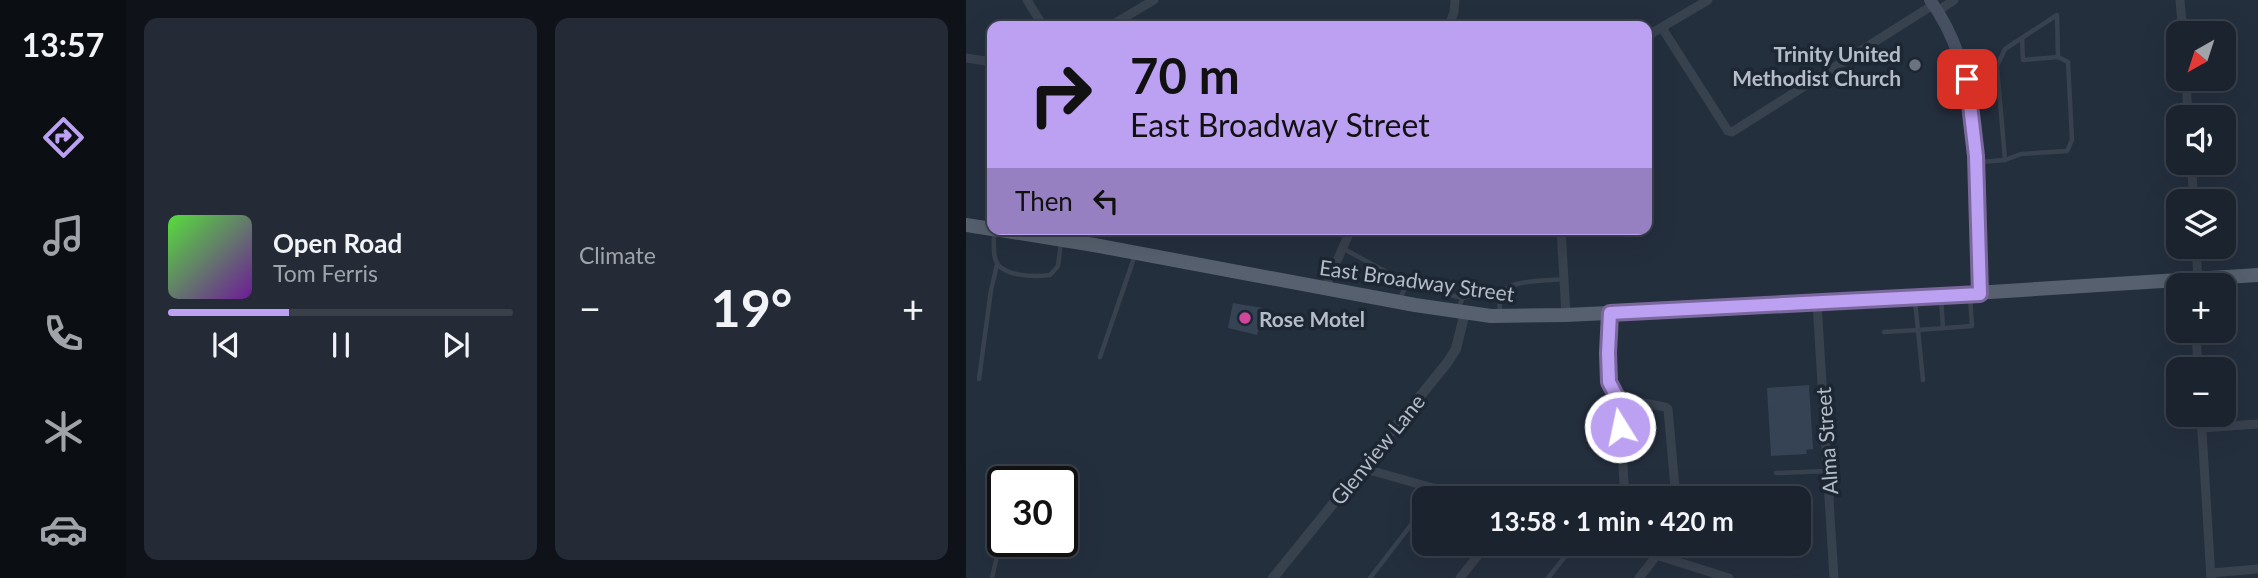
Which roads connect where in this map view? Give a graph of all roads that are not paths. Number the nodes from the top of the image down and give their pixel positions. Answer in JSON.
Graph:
{"nodes":[{"id":1,"x":1027,"y":0,"type":"edge"},
{"id":2,"x":1154,"y":0,"type":"edge"},
{"id":3,"x":1455,"y":0,"type":"edge"},
{"id":4,"x":1708,"y":0,"type":"edge"},
{"id":5,"x":1954,"y":0,"type":"edge"},
{"id":6,"x":2180,"y":0,"type":"edge"},
{"id":7,"x":1934,"y":5,"type":"edge"},
{"id":8,"x":1040,"y":21,"type":"edge"},
{"id":9,"x":1118,"y":21,"type":"edge"},
{"id":10,"x":1450,"y":21,"type":"edge"},
{"id":11,"x":2182,"y":21,"type":"edge"},
{"id":12,"x":1662,"y":27,"type":"junction"},
{"id":13,"x":1652,"y":33,"type":"edge"},
{"id":14,"x":2022,"y":38,"type":"junction"},
{"id":15,"x":2058,"y":57,"type":"junction"},
{"id":16,"x":966,"y":58,"type":"edge"},
{"id":17,"x":987,"y":61,"type":"edge"},
{"id":18,"x":1997,"y":66,"type":"junction"},
{"id":19,"x":1964,"y":71,"type":"junction"},
{"id":20,"x":2004,"y":160,"type":"junction"},
{"id":21,"x":1977,"y":162,"type":"junction"},
{"id":22,"x":966,"y":225,"type":"edge"},
{"id":23,"x":987,"y":228,"type":"edge"},
{"id":24,"x":993,"y":235,"type":"edge"},
{"id":25,"x":1047,"y":235,"type":"edge"},
{"id":26,"x":1348,"y":235,"type":"edge"},
{"id":27,"x":1561,"y":235,"type":"edge"},
{"id":28,"x":1062,"y":240,"type":"junction"},
{"id":29,"x":1342,"y":248,"type":"junction"},
{"id":30,"x":1135,"y":253,"type":"junction"},
{"id":31,"x":998,"y":264,"type":"junction"},
{"id":32,"x":2258,"y":275,"type":"edge"},
{"id":33,"x":2236,"y":277,"type":"edge"},
{"id":34,"x":1564,"y":279,"type":"junction"},
{"id":35,"x":2166,"y":283,"type":"edge"},
{"id":36,"x":1325,"y":288,"type":"junction"},
{"id":37,"x":1975,"y":294,"type":"junction"},
{"id":38,"x":1402,"y":295,"type":"junction"},
{"id":39,"x":1941,"y":296,"type":"junction"},
{"id":40,"x":1500,"y":297,"type":"junction"},
{"id":41,"x":1915,"y":298,"type":"junction"},
{"id":42,"x":1817,"y":303,"type":"junction"},
{"id":43,"x":1462,"y":307,"type":"junction"},
{"id":44,"x":1610,"y":313,"type":"junction"},
{"id":45,"x":1566,"y":315,"type":"junction"},
{"id":46,"x":1500,"y":316,"type":"junction"},
{"id":47,"x":1943,"y":328,"type":"junction"},
{"id":48,"x":1918,"y":330,"type":"junction"},
{"id":49,"x":1884,"y":332,"type":"dead end"},
{"id":50,"x":1100,"y":357,"type":"dead end"},
{"id":51,"x":979,"y":379,"type":"dead end"},
{"id":52,"x":1923,"y":380,"type":"dead end"},
{"id":53,"x":1619,"y":401,"type":"junction"},
{"id":54,"x":2258,"y":424,"type":"edge"},
{"id":55,"x":2202,"y":428,"type":"joint"},
{"id":56,"x":1362,"y":468,"type":"junction"},
{"id":57,"x":1828,"y":471,"type":"junction"},
{"id":58,"x":1776,"y":473,"type":"dead end"},
{"id":59,"x":1427,"y":486,"type":"edge"},
{"id":60,"x":1624,"y":486,"type":"edge"},
{"id":61,"x":1675,"y":486,"type":"edge"},
{"id":62,"x":1412,"y":524,"type":"edge"},
{"id":63,"x":1477,"y":556,"type":"edge"},
{"id":64,"x":1565,"y":556,"type":"edge"},
{"id":65,"x":1656,"y":556,"type":"edge"},
{"id":66,"x":1660,"y":556,"type":"edge"},
{"id":67,"x":997,"y":557,"type":"edge"},
{"id":68,"x":2258,"y":569,"type":"edge"},
{"id":69,"x":2211,"y":575,"type":"edge"},
{"id":70,"x":992,"y":578,"type":"edge"},
{"id":71,"x":1273,"y":578,"type":"edge"},
{"id":72,"x":1370,"y":578,"type":"edge"},
{"id":73,"x":1460,"y":578,"type":"edge"},
{"id":74,"x":1548,"y":578,"type":"edge"},
{"id":75,"x":1639,"y":578,"type":"edge"},
{"id":76,"x":1729,"y":578,"type":"edge"},
{"id":77,"x":1834,"y":578,"type":"edge"}],
"edges":[{"from":1,"to":8,"type":"street"},
{"from":2,"to":9,"type":"street"},
{"from":3,"to":10,"type":"street"},
{"from":4,"to":12,"type":"street"},
{"from":5,"to":7,"type":"street"},
{"from":6,"to":11,"type":"street"},
{"from":7,"to":12,"type":"street"},
{"from":7,"to":19,"type":"main road"},
{"from":12,"to":13,"type":"street"},
{"from":14,"to":15,"type":"lane"},
{"from":14,"to":15,"type":"lane"},
{"from":14,"to":18,"type":"lane"},
{"from":15,"to":20,"type":"lane"},
{"from":16,"to":17,"type":"street"},
{"from":18,"to":19,"type":"lane"},
{"from":18,"to":20,"type":"lane"},
{"from":19,"to":21,"type":"main road"},
{"from":20,"to":21,"type":"lane"},
{"from":21,"to":37,"type":"main road"},
{"from":22,"to":23,"type":"main road","name":"East Broadway Street"},
{"from":24,"to":31,"type":"lane"},
{"from":25,"to":28,"type":"main road","name":"East Broadway Street"},
{"from":26,"to":29,"type":"street"},
{"from":27,"to":34,"type":"street"},
{"from":28,"to":30,"type":"main road","name":"East Broadway Street"},
{"from":28,"to":31,"type":"lane"},
{"from":29,"to":36,"type":"street"},
{"from":29,"to":38,"type":"lane"},
{"from":30,"to":36,"type":"main road","name":"East Broadway Street"},
{"from":30,"to":50,"type":"lane"},
{"from":31,"to":51,"type":"lane"},
{"from":32,"to":33,"type":"main road","name":"East Broadway Street"},
{"from":34,"to":40,"type":"lane"},
{"from":34,"to":45,"type":"street"},
{"from":35,"to":37,"type":"main road","name":"East Broadway Street"},
{"from":36,"to":38,"type":"main road","name":"East Broadway Street"},
{"from":37,"to":39,"type":"main road","name":"East Broadway Street"},
{"from":37,"to":47,"type":"lane"},
{"from":38,"to":43,"type":"main road","name":"East Broadway Street"},
{"from":39,"to":41,"type":"main road","name":"East Broadway Street"},
{"from":39,"to":47,"type":"lane"},
{"from":40,"to":43,"type":"lane"},
{"from":40,"to":46,"type":"lane"},
{"from":41,"to":42,"type":"main road","name":"East Broadway Street"},
{"from":41,"to":48,"type":"lane"},
{"from":42,"to":44,"type":"main road","name":"East Broadway Street"},
{"from":42,"to":57,"type":"street","name":"Alma Street"},
{"from":43,"to":46,"type":"main road","name":"East Broadway Street"},
{"from":43,"to":56,"type":"street","name":"Glenview Lane"},
{"from":44,"to":45,"type":"main road","name":"East Broadway Street"},
{"from":44,"to":53,"type":"street"},
{"from":45,"to":46,"type":"main road","name":"East Broadway Street"},
{"from":47,"to":48,"type":"lane"},
{"from":48,"to":49,"type":"lane"},
{"from":48,"to":52,"type":"lane"},
{"from":53,"to":60,"type":"street"},
{"from":53,"to":61,"type":"street"},
{"from":54,"to":55,"type":"street"},
{"from":55,"to":69,"type":"street"},
{"from":56,"to":59,"type":"street"},
{"from":56,"to":71,"type":"street","name":"Glenview Lane"},
{"from":57,"to":58,"type":"lane"},
{"from":57,"to":77,"type":"street","name":"Alma Street"},
{"from":62,"to":72,"type":"lane"},
{"from":63,"to":73,"type":"street"},
{"from":64,"to":74,"type":"lane"},
{"from":65,"to":75,"type":"street"},
{"from":66,"to":76,"type":"street"},
{"from":67,"to":70,"type":"lane"},
{"from":68,"to":69,"type":"street"}]}
